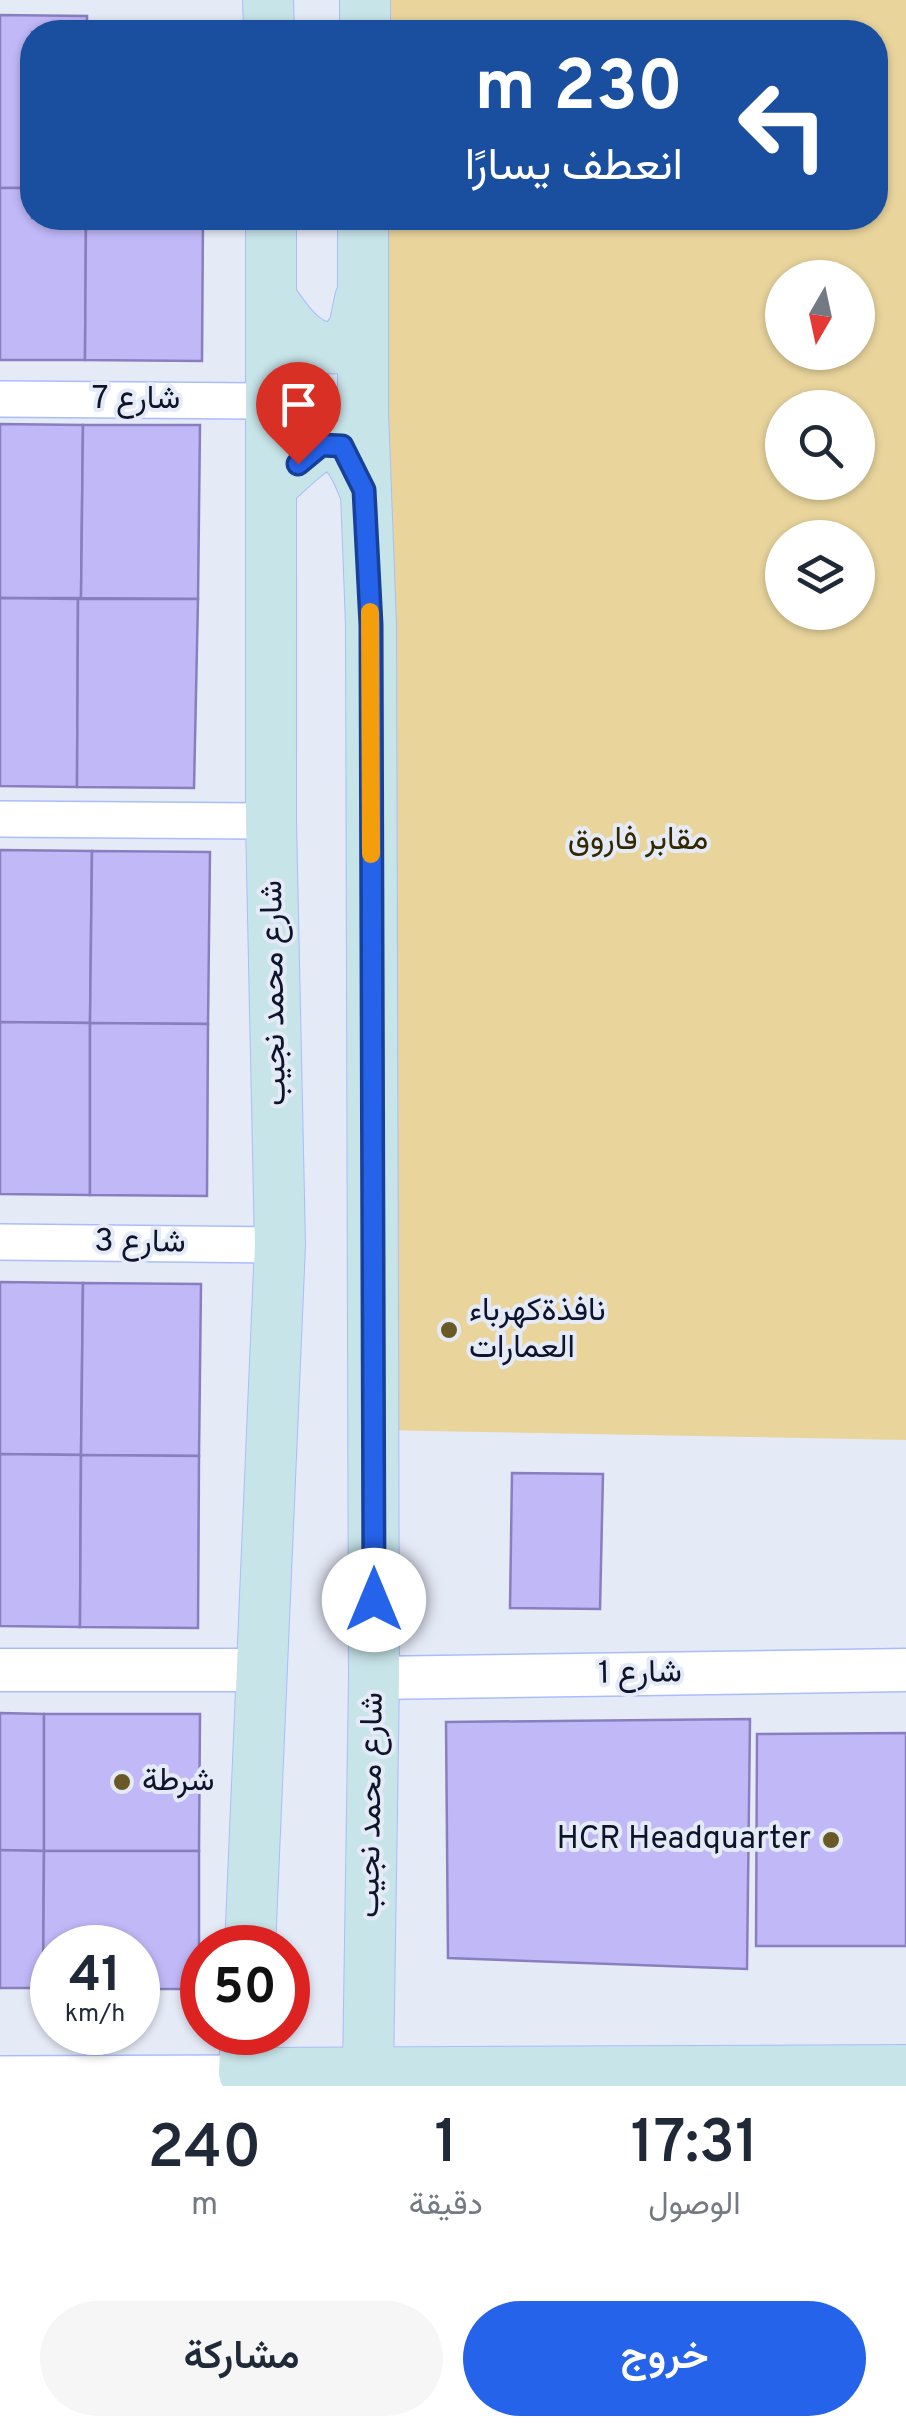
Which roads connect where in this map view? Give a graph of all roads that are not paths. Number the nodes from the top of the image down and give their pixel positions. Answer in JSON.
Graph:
{"nodes":[{"id":1,"x":271,"y":230,"type":"edge"},
{"id":2,"x":363,"y":230,"type":"edge"},
{"id":3,"x":362,"y":283,"type":"junction"},
{"id":4,"x":271,"y":298,"type":"junction"},
{"id":5,"x":0,"y":398,"type":"edge"},
{"id":6,"x":272,"y":401,"type":"junction"},
{"id":7,"x":271,"y":487,"type":"junction"},
{"id":8,"x":364,"y":490,"type":"junction"},
{"id":9,"x":0,"y":819,"type":"edge"},
{"id":10,"x":271,"y":822,"type":"junction"},
{"id":11,"x":0,"y":1242,"type":"edge"},
{"id":12,"x":280,"y":1245,"type":"junction"},
{"id":13,"x":0,"y":1670,"type":"edge"},
{"id":14,"x":264,"y":1670,"type":"junction"},
{"id":15,"x":906,"y":1670,"type":"edge"},
{"id":16,"x":374,"y":1678,"type":"junction"},
{"id":17,"x":251,"y":1925,"type":"edge"},
{"id":18,"x":222,"y":2055,"type":"edge"},
{"id":19,"x":258,"y":2055,"type":"edge"},
{"id":20,"x":906,"y":2070,"type":"edge"},
{"id":21,"x":368,"y":2072,"type":"junction"},
{"id":22,"x":0,"y":2074,"type":"edge"}],
"edges":[{"from":1,"to":4,"type":"main road","name":"شارع محمد نجيب"},
{"from":2,"to":3,"type":"main road","name":"شارع محمد نجيب"},
{"from":3,"to":4,"type":"main road"},
{"from":3,"to":8,"type":"main road","name":"شارع محمد نجيب"},
{"from":4,"to":6,"type":"main road","name":"شارع محمد نجيب"},
{"from":5,"to":6,"type":"street","name":"شارع 7"},
{"from":6,"to":7,"type":"main road","name":"شارع محمد نجيب"},
{"from":7,"to":8,"type":"main road"},
{"from":7,"to":10,"type":"main road","name":"شارع محمد نجيب"},
{"from":8,"to":16,"type":"main road","name":"شارع محمد نجيب"},
{"from":9,"to":10,"type":"street"},
{"from":10,"to":12,"type":"main road","name":"شارع محمد نجيب"},
{"from":11,"to":12,"type":"street","name":"شارع 3"},
{"from":12,"to":14,"type":"main road","name":"شارع محمد نجيب"},
{"from":13,"to":14,"type":"street"},
{"from":14,"to":17,"type":"main road","name":"شارع محمد نجيب"},
{"from":15,"to":16,"type":"street","name":"شارع 1"},
{"from":16,"to":21,"type":"main road","name":"شارع محمد نجيب"},
{"from":18,"to":22,"type":"street"},
{"from":19,"to":21,"type":"main road"},
{"from":20,"to":21,"type":"main road"}]}
